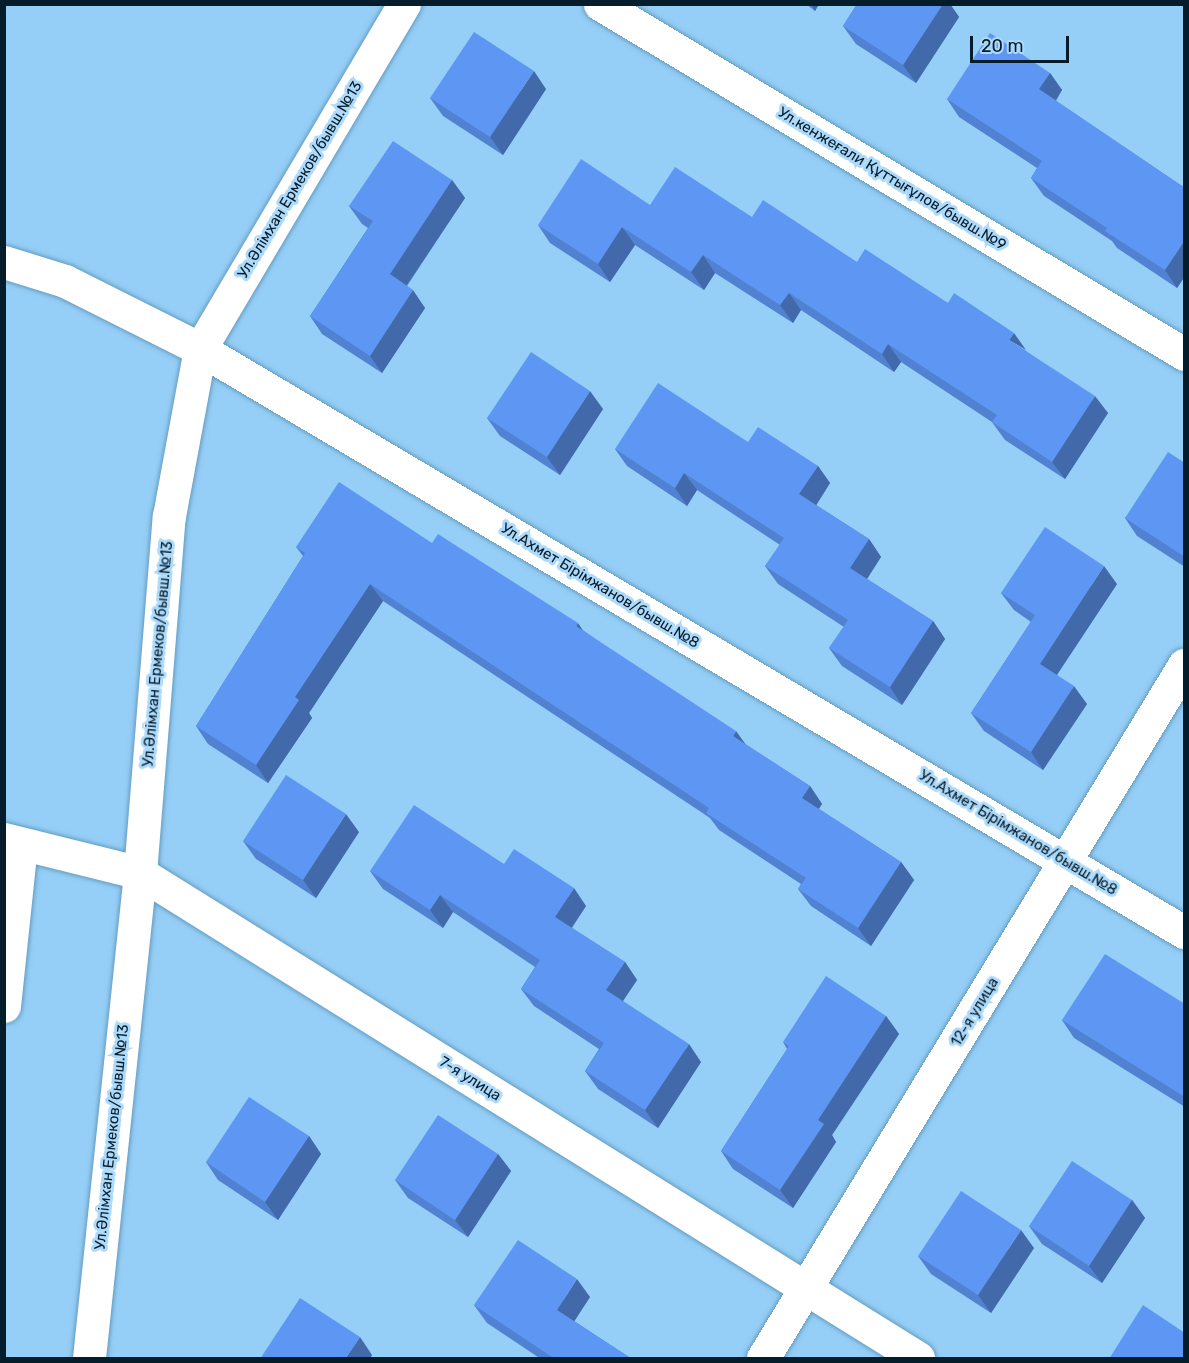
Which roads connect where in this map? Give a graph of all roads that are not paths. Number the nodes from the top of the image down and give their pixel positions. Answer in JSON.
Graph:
{"nodes":[{"id":1,"x":404,"y":4,"type":"edge"},
{"id":2,"x":600,"y":4,"type":"edge"},
{"id":3,"x":4,"y":262,"type":"edge"},
{"id":4,"x":200,"y":349,"type":"junction"},
{"id":5,"x":1185,"y":354,"type":"edge"},
{"id":6,"x":1185,"y":665,"type":"edge"},
{"id":7,"x":13,"y":841,"type":"edge"},
{"id":8,"x":1067,"y":861,"type":"junction"},
{"id":9,"x":140,"y":873,"type":"junction"},
{"id":10,"x":1185,"y":932,"type":"edge"},
{"id":11,"x":4,"y":1006,"type":"edge"},
{"id":12,"x":806,"y":1289,"type":"junction"},
{"id":13,"x":89,"y":1359,"type":"edge"},
{"id":14,"x":763,"y":1359,"type":"edge"},
{"id":15,"x":918,"y":1359,"type":"edge"}],
"edges":[{"from":1,"to":4,"type":"street","name":"Ул.Әлімхан Ермеков/бывш.№13"},
{"from":2,"to":5,"type":"street","name":"Ул.кенжеғали Құттығұлов/бывш.№9"},
{"from":3,"to":4,"type":"street","name":"Ул.Ахмет Бірімжанов/бывш.№8"},
{"from":4,"to":8,"type":"street","name":"Ул.Ахмет Бірімжанов/бывш.№8"},
{"from":4,"to":9,"type":"street","name":"Ул.Әлімхан Ермеков/бывш.№13"},
{"from":6,"to":8,"type":"street","name":"12-я улица"},
{"from":7,"to":9,"type":"street","name":"7-я улица"},
{"from":7,"to":11,"type":"street"},
{"from":8,"to":10,"type":"street","name":"Ул.Ахмет Бірімжанов/бывш.№8"},
{"from":8,"to":12,"type":"street","name":"12-я улица"},
{"from":9,"to":12,"type":"street","name":"7-я улица"},
{"from":9,"to":13,"type":"street","name":"Ул.Әлімхан Ермеков/бывш.№13"},
{"from":12,"to":14,"type":"street","name":"12-я улица"},
{"from":12,"to":15,"type":"street","name":"7-я улица"}]}
